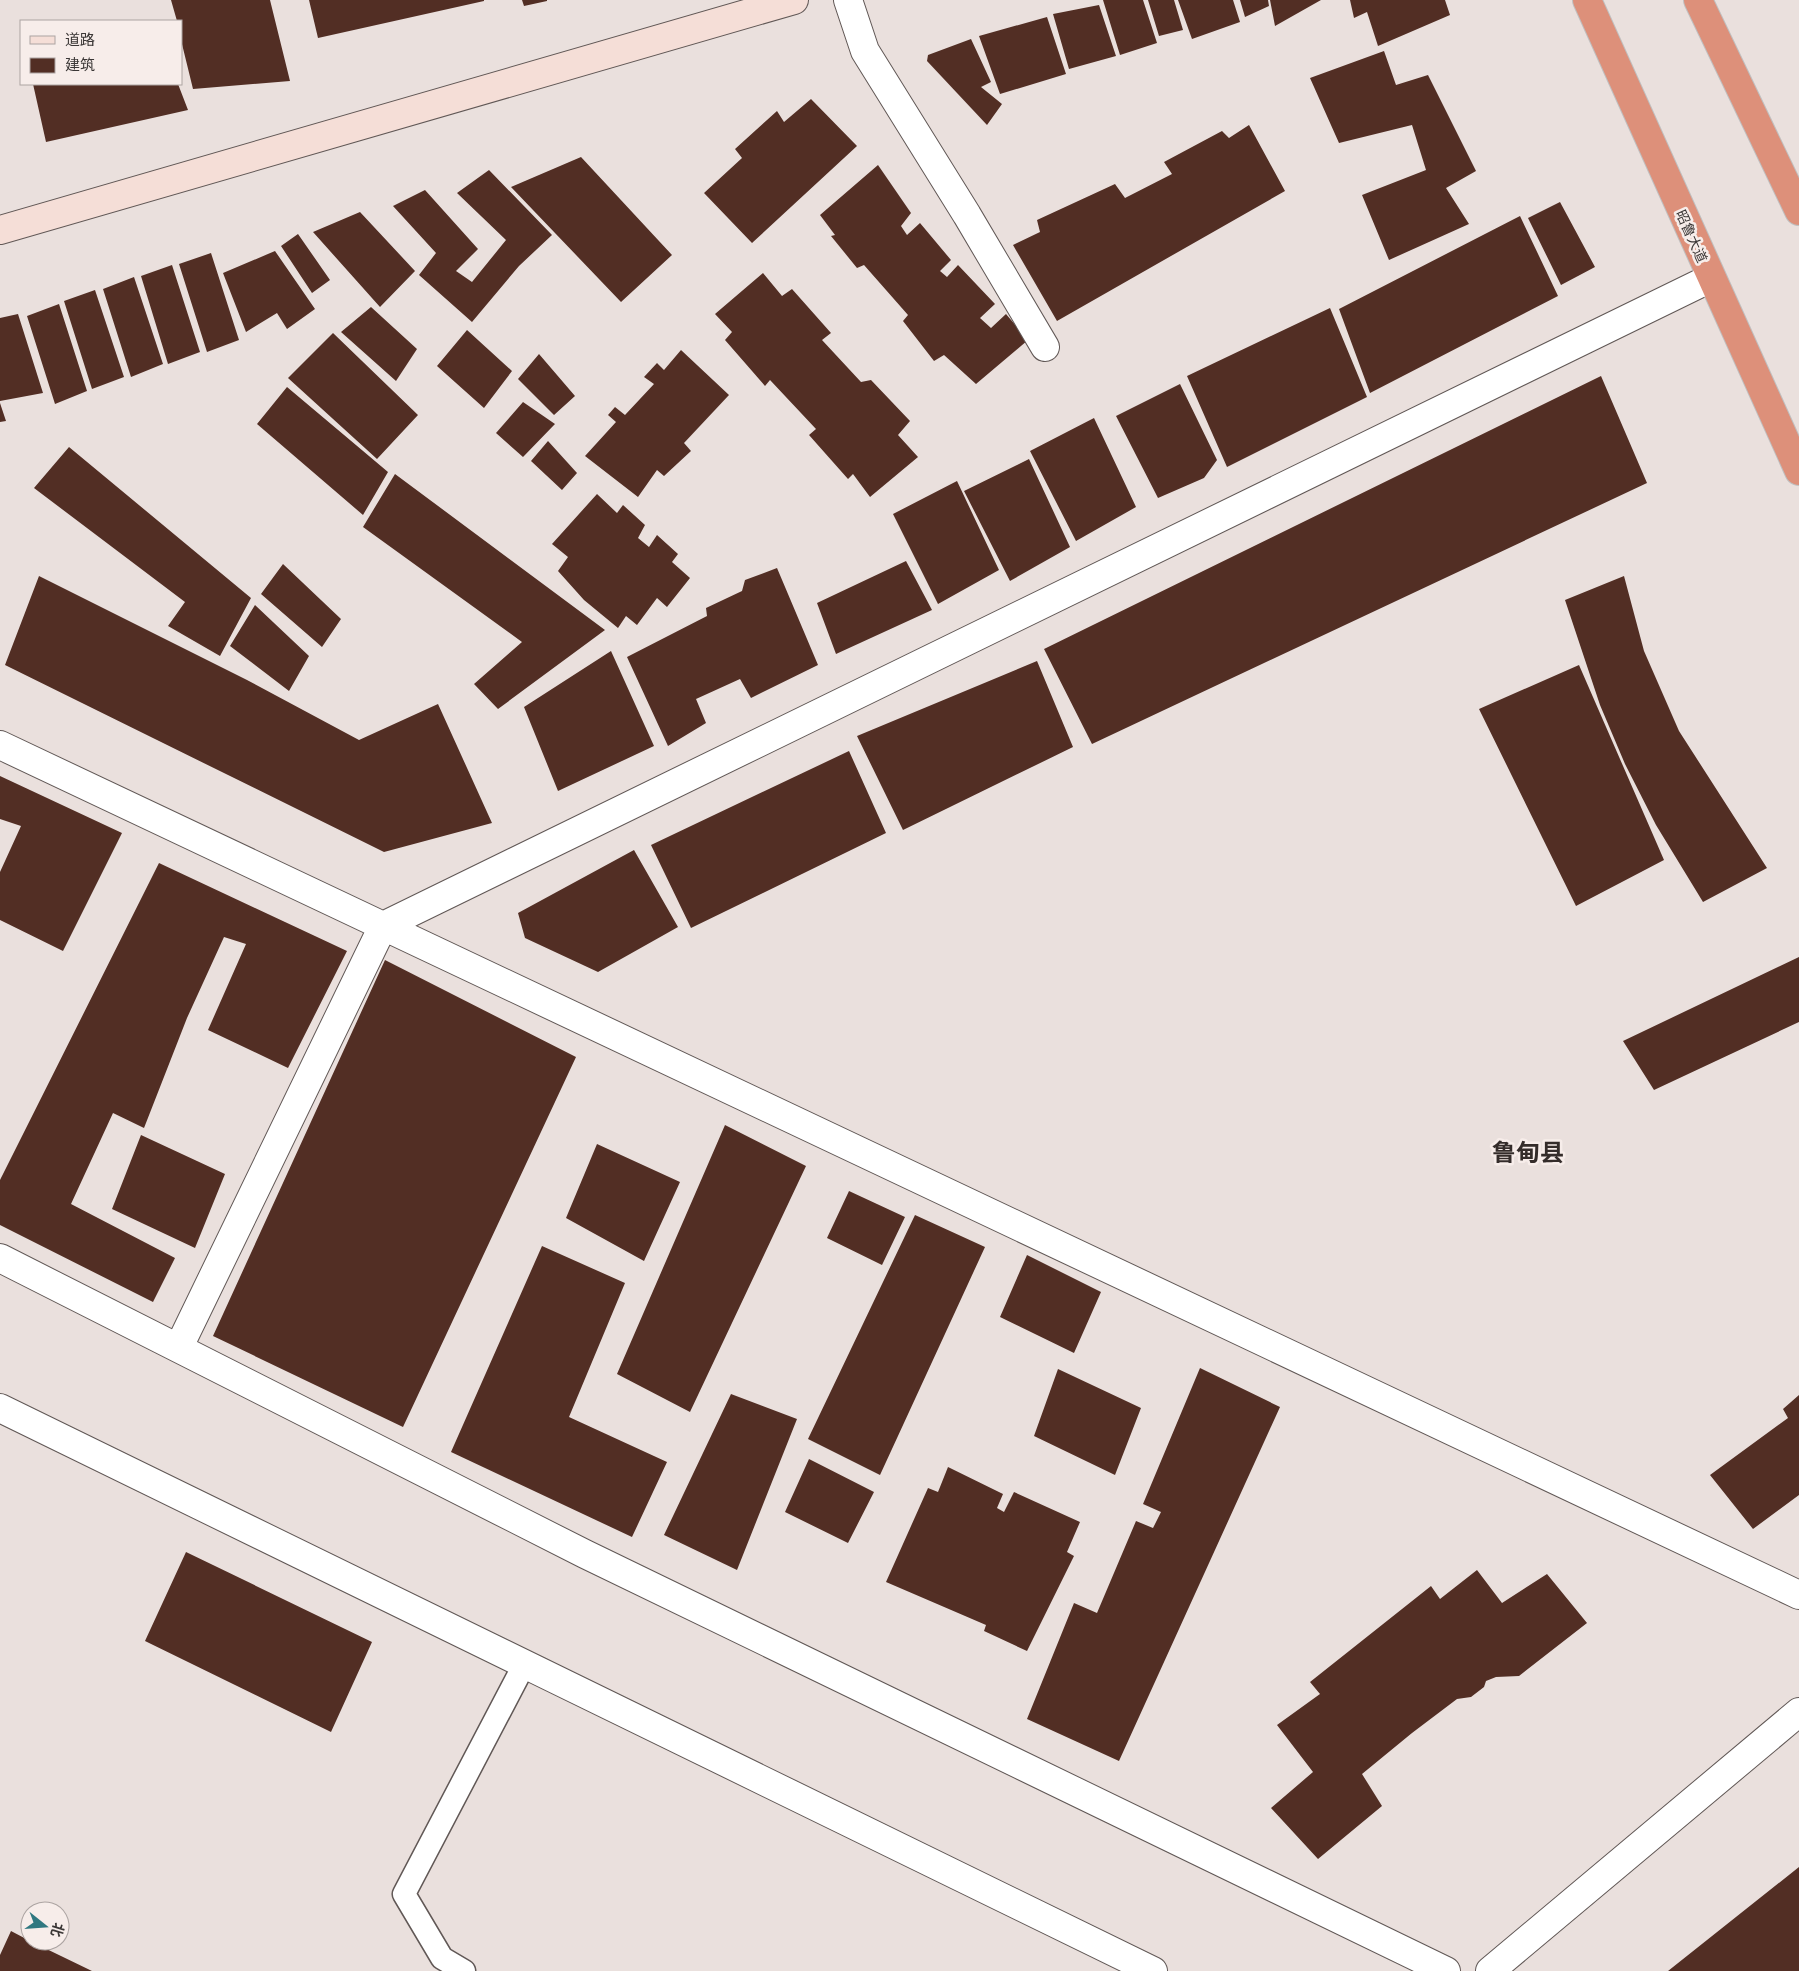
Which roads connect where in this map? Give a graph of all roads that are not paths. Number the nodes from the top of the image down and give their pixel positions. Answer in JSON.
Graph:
{"nodes":[{"id":1,"x":794,"y":0,"type":"edge"},
{"id":2,"x":848,"y":0,"type":"edge"},
{"id":3,"x":1587,"y":0,"type":"edge"},
{"id":4,"x":1698,"y":0,"type":"edge"},
{"id":5,"x":1799,"y":211,"type":"edge"},
{"id":6,"x":0,"y":230,"type":"edge"},
{"id":7,"x":1711,"y":278,"type":"junction"},
{"id":8,"x":1045,"y":347,"type":"dead end"},
{"id":9,"x":1799,"y":470,"type":"edge"},
{"id":10,"x":0,"y":745,"type":"edge"},
{"id":11,"x":382,"y":926,"type":"junction"},
{"id":12,"x":0,"y":1258,"type":"edge"},
{"id":13,"x":179,"y":1347,"type":"junction"},
{"id":14,"x":0,"y":1408,"type":"edge"},
{"id":15,"x":1799,"y":1595,"type":"edge"},
{"id":16,"x":525,"y":1663,"type":"junction"},
{"id":17,"x":1799,"y":1712,"type":"edge"},
{"id":18,"x":464,"y":1971,"type":"edge"},
{"id":19,"x":1153,"y":1971,"type":"edge"},
{"id":20,"x":1446,"y":1971,"type":"edge"},
{"id":21,"x":1490,"y":1971,"type":"edge"}],
"edges":[{"from":1,"to":6,"type":"street"},
{"from":2,"to":8,"type":"street"},
{"from":3,"to":7,"type":"highway","name":"昭鲁大道"},
{"from":4,"to":5,"type":"highway"},
{"from":7,"to":9,"type":"highway","name":"昭鲁大道"},
{"from":7,"to":11,"type":"street"},
{"from":10,"to":11,"type":"street"},
{"from":11,"to":13,"type":"street"},
{"from":11,"to":15,"type":"street"},
{"from":12,"to":13,"type":"street"},
{"from":13,"to":20,"type":"street"},
{"from":14,"to":16,"type":"street"},
{"from":16,"to":18,"type":"lane"},
{"from":16,"to":19,"type":"street"},
{"from":17,"to":21,"type":"street"}]}
